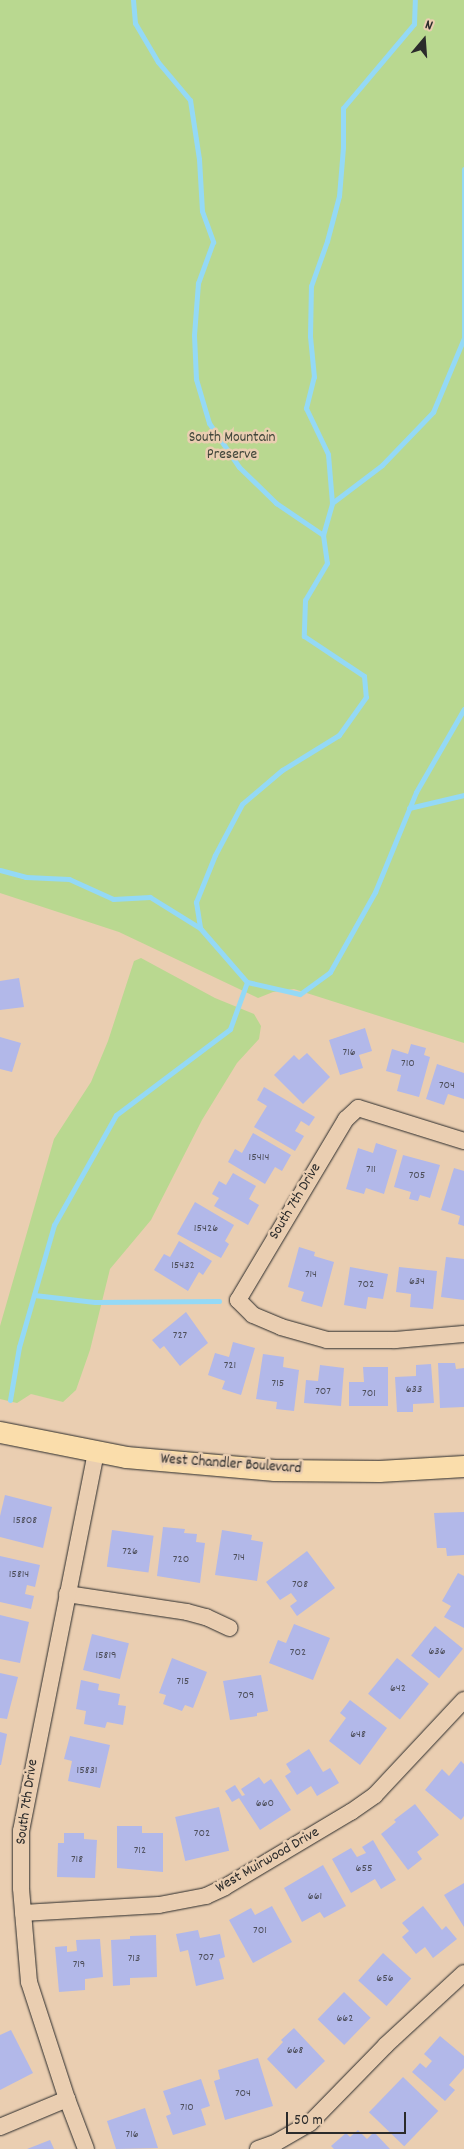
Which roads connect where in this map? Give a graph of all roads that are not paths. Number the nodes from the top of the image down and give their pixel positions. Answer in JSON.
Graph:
{"nodes":[{"id":1,"x":464,"y":1141,"type":"edge"},
{"id":2,"x":464,"y":1334,"type":"edge"},
{"id":3,"x":9,"y":1434,"type":"edge"},
{"id":4,"x":96,"y":1452,"type":"junction"},
{"id":5,"x":464,"y":1466,"type":"edge"},
{"id":6,"x":67,"y":1594,"type":"junction"},
{"id":7,"x":230,"y":1628,"type":"dead end"},
{"id":8,"x":464,"y":1700,"type":"edge"},
{"id":9,"x":22,"y":1913,"type":"junction"},
{"id":10,"x":464,"y":1973,"type":"edge"},
{"id":11,"x":67,"y":2099,"type":"junction"},
{"id":12,"x":0,"y":2127,"type":"edge"},
{"id":13,"x":86,"y":2149,"type":"edge"},
{"id":14,"x":258,"y":2149,"type":"edge"}],
"edges":[{"from":1,"to":2,"type":"street","name":"South 7th Drive"},
{"from":3,"to":4,"type":"main road","name":"West Chandler Boulevard"},
{"from":4,"to":5,"type":"main road","name":"West Chandler Boulevard"},
{"from":4,"to":6,"type":"street","name":"South 7th Drive"},
{"from":6,"to":7,"type":"street"},
{"from":6,"to":9,"type":"street","name":"South 7th Drive"},
{"from":8,"to":9,"type":"street","name":"West Muirwood Drive"},
{"from":9,"to":11,"type":"street","name":"South 7th Drive"},
{"from":10,"to":14,"type":"street"},
{"from":11,"to":12,"type":"street"},
{"from":11,"to":13,"type":"street","name":"South 7th Drive"}]}
